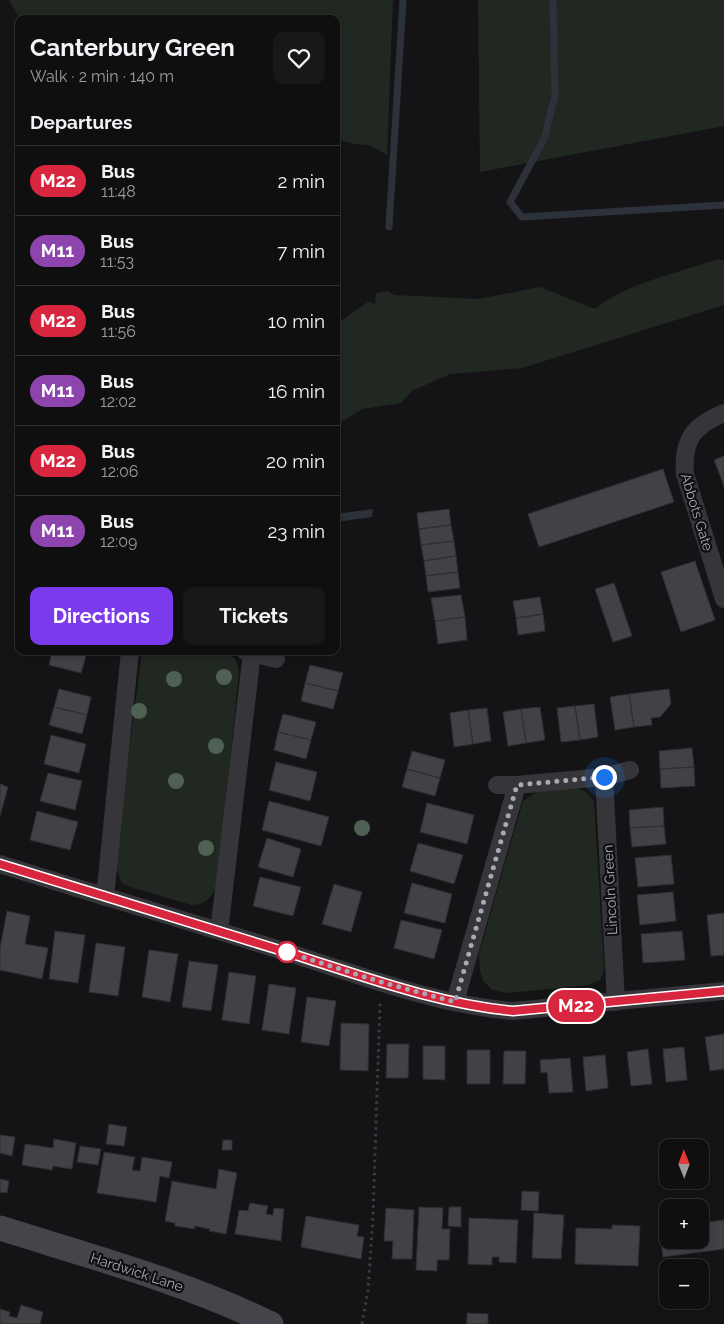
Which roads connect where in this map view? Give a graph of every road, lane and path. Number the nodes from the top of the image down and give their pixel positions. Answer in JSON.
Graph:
{"nodes":[{"id":1,"x":724,"y":412,"type":"edge"},
{"id":2,"x":724,"y":599,"type":"edge"},
{"id":3,"x":130,"y":655,"type":"edge"},
{"id":4,"x":249,"y":655,"type":"edge"},
{"id":5,"x":261,"y":655,"type":"edge"},
{"id":6,"x":276,"y":659,"type":"dead end"},
{"id":7,"x":630,"y":770,"type":"dead end"},
{"id":8,"x":604,"y":777,"type":"junction"},
{"id":9,"x":497,"y":785,"type":"dead end"},
{"id":10,"x":517,"y":785,"type":"junction"},
{"id":11,"x":0,"y":864,"type":"edge"},
{"id":12,"x":105,"y":898,"type":"junction"},
{"id":13,"x":219,"y":931,"type":"junction"},
{"id":14,"x":381,"y":982,"type":"junction"},
{"id":15,"x":724,"y":991,"type":"edge"},
{"id":16,"x":455,"y":1002,"type":"junction"},
{"id":17,"x":616,"y":1002,"type":"junction"},
{"id":18,"x":0,"y":1228,"type":"edge"},
{"id":19,"x":271,"y":1324,"type":"edge"},
{"id":20,"x":362,"y":1324,"type":"edge"}],
"edges":[{"from":1,"to":2,"type":"street","name":"Abbots Gate"},
{"from":3,"to":12,"type":"street"},
{"from":4,"to":13,"type":"street"},
{"from":5,"to":6,"type":"street"},
{"from":7,"to":8,"type":"street"},
{"from":8,"to":10,"type":"street"},
{"from":8,"to":17,"type":"street","name":"Lincoln Green"},
{"from":9,"to":10,"type":"street"},
{"from":10,"to":16,"type":"street"},
{"from":11,"to":12,"type":"street"},
{"from":12,"to":13,"type":"street"},
{"from":13,"to":14,"type":"street"},
{"from":14,"to":16,"type":"street"},
{"from":14,"to":20,"type":"path"},
{"from":15,"to":17,"type":"street"},
{"from":16,"to":17,"type":"street"},
{"from":18,"to":19,"type":"street","name":"Hardwick Lane"}]}
